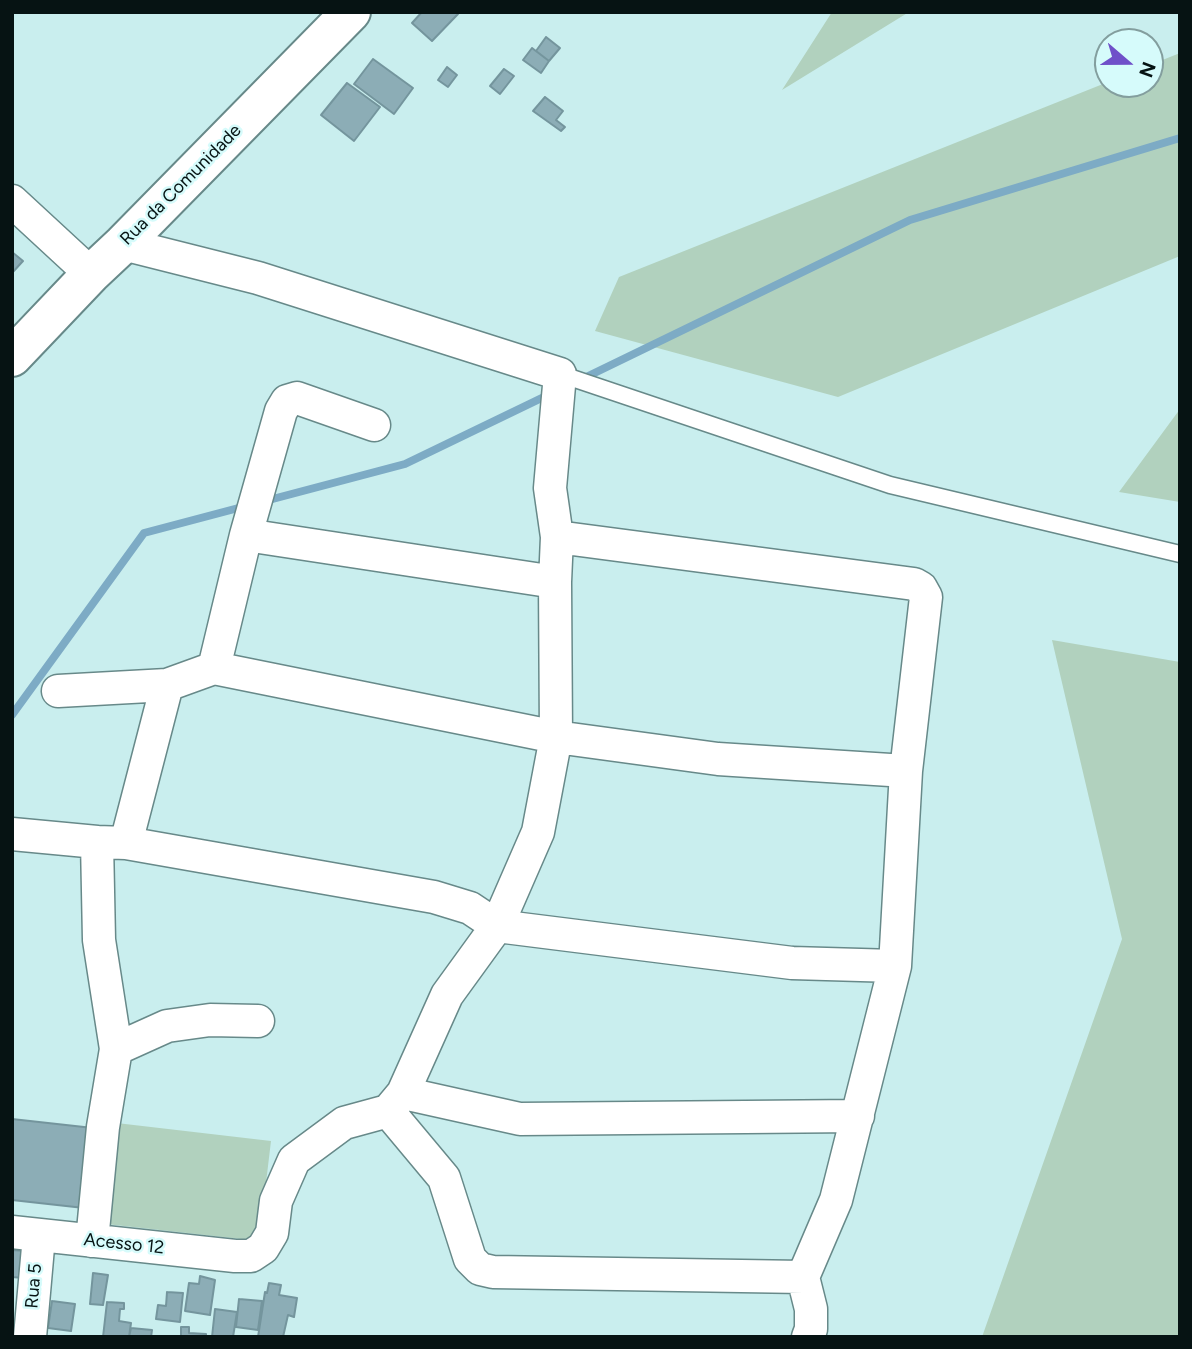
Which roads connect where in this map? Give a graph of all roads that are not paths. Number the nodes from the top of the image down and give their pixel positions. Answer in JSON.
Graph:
{"nodes":[{"id":1,"x":351,"y":12,"type":"edge"},
{"id":2,"x":12,"y":201,"type":"edge"},
{"id":3,"x":123,"y":244,"type":"junction"},
{"id":4,"x":91,"y":274,"type":"junction"},
{"id":5,"x":12,"y":357,"type":"edge"},
{"id":6,"x":560,"y":374,"type":"junction"},
{"id":7,"x":374,"y":425,"type":"dead end"},
{"id":8,"x":246,"y":535,"type":"junction"},
{"id":9,"x":557,"y":537,"type":"junction"},
{"id":10,"x":1180,"y":554,"type":"edge"},
{"id":11,"x":555,"y":582,"type":"junction"},
{"id":12,"x":214,"y":668,"type":"junction"},
{"id":13,"x":167,"y":685,"type":"junction"},
{"id":14,"x":58,"y":691,"type":"dead end"},
{"id":15,"x":556,"y":737,"type":"junction"},
{"id":16,"x":906,"y":771,"type":"junction"},
{"id":17,"x":12,"y":834,"type":"edge"},
{"id":18,"x":111,"y":843,"type":"junction"},
{"id":19,"x":497,"y":926,"type":"junction"},
{"id":20,"x":895,"y":966,"type":"junction"},
{"id":21,"x":258,"y":1021,"type":"dead end"},
{"id":22,"x":116,"y":1049,"type":"junction"},
{"id":23,"x":396,"y":1102,"type":"junction"},
{"id":24,"x":858,"y":1116,"type":"junction"},
{"id":25,"x":26,"y":1234,"type":"edge"},
{"id":26,"x":92,"y":1241,"type":"junction"},
{"id":27,"x":803,"y":1277,"type":"junction"},
{"id":28,"x":30,"y":1337,"type":"edge"},
{"id":29,"x":808,"y":1337,"type":"edge"}],
"edges":[{"from":1,"to":3,"type":"street","name":"Rua da Comunidade"},
{"from":2,"to":4,"type":"street"},
{"from":3,"to":4,"type":"street","name":"Rua da Comunidade"},
{"from":3,"to":6,"type":"street"},
{"from":4,"to":5,"type":"street","name":"Rua da Comunidade"},
{"from":6,"to":9,"type":"street"},
{"from":6,"to":10,"type":"lane"},
{"from":7,"to":8,"type":"street"},
{"from":8,"to":11,"type":"street"},
{"from":8,"to":12,"type":"street"},
{"from":9,"to":11,"type":"street"},
{"from":9,"to":16,"type":"street"},
{"from":11,"to":15,"type":"street"},
{"from":12,"to":13,"type":"street"},
{"from":12,"to":15,"type":"street"},
{"from":13,"to":14,"type":"street"},
{"from":13,"to":18,"type":"street"},
{"from":15,"to":16,"type":"street"},
{"from":15,"to":19,"type":"street"},
{"from":16,"to":20,"type":"street"},
{"from":17,"to":18,"type":"street"},
{"from":18,"to":19,"type":"street"},
{"from":18,"to":22,"type":"street"},
{"from":19,"to":20,"type":"street"},
{"from":19,"to":23,"type":"street"},
{"from":20,"to":24,"type":"street"},
{"from":21,"to":22,"type":"street"},
{"from":22,"to":26,"type":"street"},
{"from":23,"to":24,"type":"street"},
{"from":23,"to":26,"type":"street","name":"Acesso 12"},
{"from":23,"to":27,"type":"street"},
{"from":24,"to":27,"type":"street"},
{"from":25,"to":26,"type":"street","name":"Acesso 12"},
{"from":25,"to":28,"type":"street","name":"Rua 5"},
{"from":27,"to":29,"type":"street"}]}
